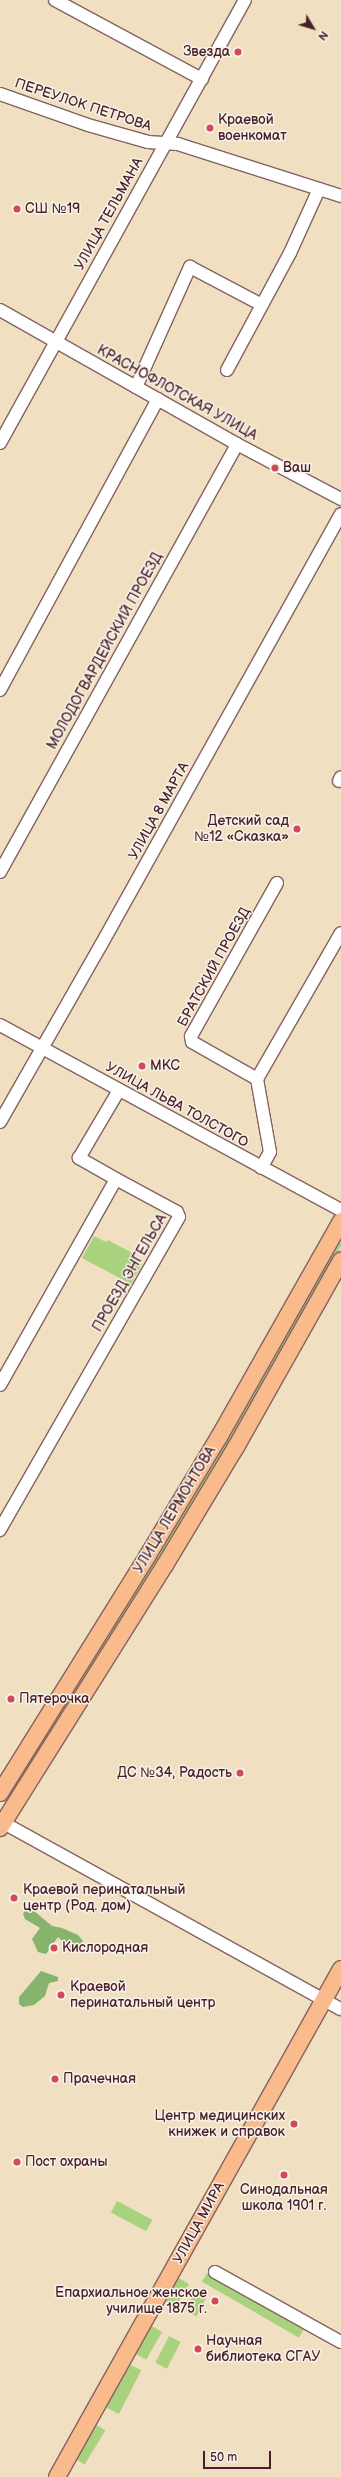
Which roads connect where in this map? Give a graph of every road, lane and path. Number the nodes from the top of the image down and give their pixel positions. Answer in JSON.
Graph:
{"nodes":[{"id":1,"x":55,"y":0,"type":"edge"},
{"id":2,"x":245,"y":0,"type":"edge"},
{"id":3,"x":202,"y":79,"type":"junction"},
{"id":4,"x":0,"y":94,"type":"edge"},
{"id":5,"x":164,"y":144,"type":"junction"},
{"id":6,"x":319,"y":188,"type":"junction"},
{"id":7,"x":341,"y":196,"type":"edge"},
{"id":8,"x":262,"y":305,"type":"junction"},
{"id":9,"x":0,"y":310,"type":"edge"},
{"id":10,"x":56,"y":342,"type":"junction"},
{"id":11,"x":227,"y":370,"type":"dead end"},
{"id":12,"x":136,"y":387,"type":"junction"},
{"id":13,"x":158,"y":399,"type":"junction"},
{"id":14,"x":0,"y":443,"type":"edge"},
{"id":15,"x":237,"y":444,"type":"junction"},
{"id":16,"x":341,"y":499,"type":"edge"},
{"id":17,"x":341,"y":514,"type":"edge"},
{"id":18,"x":0,"y":690,"type":"edge"},
{"id":19,"x":0,"y":872,"type":"edge"},
{"id":20,"x":278,"y":883,"type":"dead end"},
{"id":21,"x":341,"y":933,"type":"edge"},
{"id":22,"x":0,"y":1025,"type":"edge"},
{"id":23,"x":42,"y":1048,"type":"junction"},
{"id":24,"x":257,"y":1079,"type":"junction"},
{"id":25,"x":119,"y":1090,"type":"junction"},
{"id":26,"x":0,"y":1122,"type":"edge"},
{"id":27,"x":261,"y":1168,"type":"junction"},
{"id":28,"x":116,"y":1179,"type":"junction"},
{"id":29,"x":341,"y":1210,"type":"edge"},
{"id":30,"x":341,"y":1221,"type":"edge"},
{"id":31,"x":341,"y":1261,"type":"edge"},
{"id":32,"x":0,"y":1385,"type":"edge"},
{"id":33,"x":0,"y":1530,"type":"edge"},
{"id":34,"x":0,"y":1793,"type":"edge"},
{"id":35,"x":1,"y":1824,"type":"edge"},
{"id":36,"x":341,"y":1970,"type":"edge"},
{"id":37,"x":324,"y":1999,"type":"junction"},
{"id":38,"x":341,"y":2009,"type":"edge"},
{"id":39,"x":215,"y":2272,"type":"dead end"},
{"id":40,"x":341,"y":2342,"type":"edge"},
{"id":41,"x":57,"y":2477,"type":"edge"}],
"edges":[{"from":1,"to":3,"type":"street"},
{"from":2,"to":3,"type":"street","name":"УЛИЦА ТЕЛЬМАНА"},
{"from":3,"to":5,"type":"street","name":"УЛИЦА ТЕЛЬМАНА"},
{"from":4,"to":5,"type":"street","name":"ПЕРЕУЛОК ПЕТРОВА"},
{"from":5,"to":6,"type":"street","name":"ПЕРЕУЛОК ПЕТРОВА"},
{"from":5,"to":10,"type":"street","name":"УЛИЦА ТЕЛЬМАНА"},
{"from":6,"to":7,"type":"street","name":"ПЕРЕУЛОК ПЕТРОВА"},
{"from":6,"to":8,"type":"street"},
{"from":8,"to":11,"type":"street"},
{"from":8,"to":12,"type":"street"},
{"from":9,"to":10,"type":"street","name":"КРАСНОФЛОТСКАЯ УЛИЦА"},
{"from":10,"to":12,"type":"street","name":"КРАСНОФЛОТСКАЯ УЛИЦА"},
{"from":10,"to":14,"type":"street","name":"УЛИЦА ТЕЛЬМАНА"},
{"from":12,"to":13,"type":"street","name":"КРАСНОФЛОТСКАЯ УЛИЦА"},
{"from":13,"to":15,"type":"street","name":"КРАСНОФЛОТСКАЯ УЛИЦА"},
{"from":13,"to":18,"type":"street"},
{"from":15,"to":16,"type":"street","name":"КРАСНОФЛОТСКАЯ УЛИЦА"},
{"from":15,"to":19,"type":"street","name":"МОЛОДОГВАРДЕЙСКИЙ ПРОЕЗД"},
{"from":17,"to":23,"type":"street","name":"УЛИЦА 8 МАРТА"},
{"from":20,"to":24,"type":"street","name":"БРАТСКИЙ ПРОЕЗД"},
{"from":21,"to":24,"type":"street"},
{"from":22,"to":23,"type":"street","name":"УЛИЦА ЛЬВА ТОЛСТОГО"},
{"from":23,"to":25,"type":"street","name":"УЛИЦА ЛЬВА ТОЛСТОГО"},
{"from":23,"to":26,"type":"street","name":"УЛИЦА 8 МАРТА"},
{"from":24,"to":27,"type":"street"},
{"from":25,"to":27,"type":"street","name":"УЛИЦА ЛЬВА ТОЛСТОГО"},
{"from":25,"to":28,"type":"street"},
{"from":27,"to":29,"type":"street","name":"УЛИЦА ЛЬВА ТОЛСТОГО"},
{"from":28,"to":32,"type":"street"},
{"from":28,"to":33,"type":"street","name":"ПРОЕЗД ЭНГЕЛЬСА"},
{"from":30,"to":34,"type":"main road","name":"УЛИЦА ЛЕРМОНТОВА"},
{"from":31,"to":35,"type":"main road","name":"УЛИЦА ЛЕРМОНТОВА"},
{"from":35,"to":37,"type":"street"},
{"from":36,"to":37,"type":"main road","name":"УЛИЦА МИРА"},
{"from":37,"to":38,"type":"street"},
{"from":37,"to":41,"type":"main road","name":"УЛИЦА МИРА"},
{"from":39,"to":40,"type":"street"}]}
